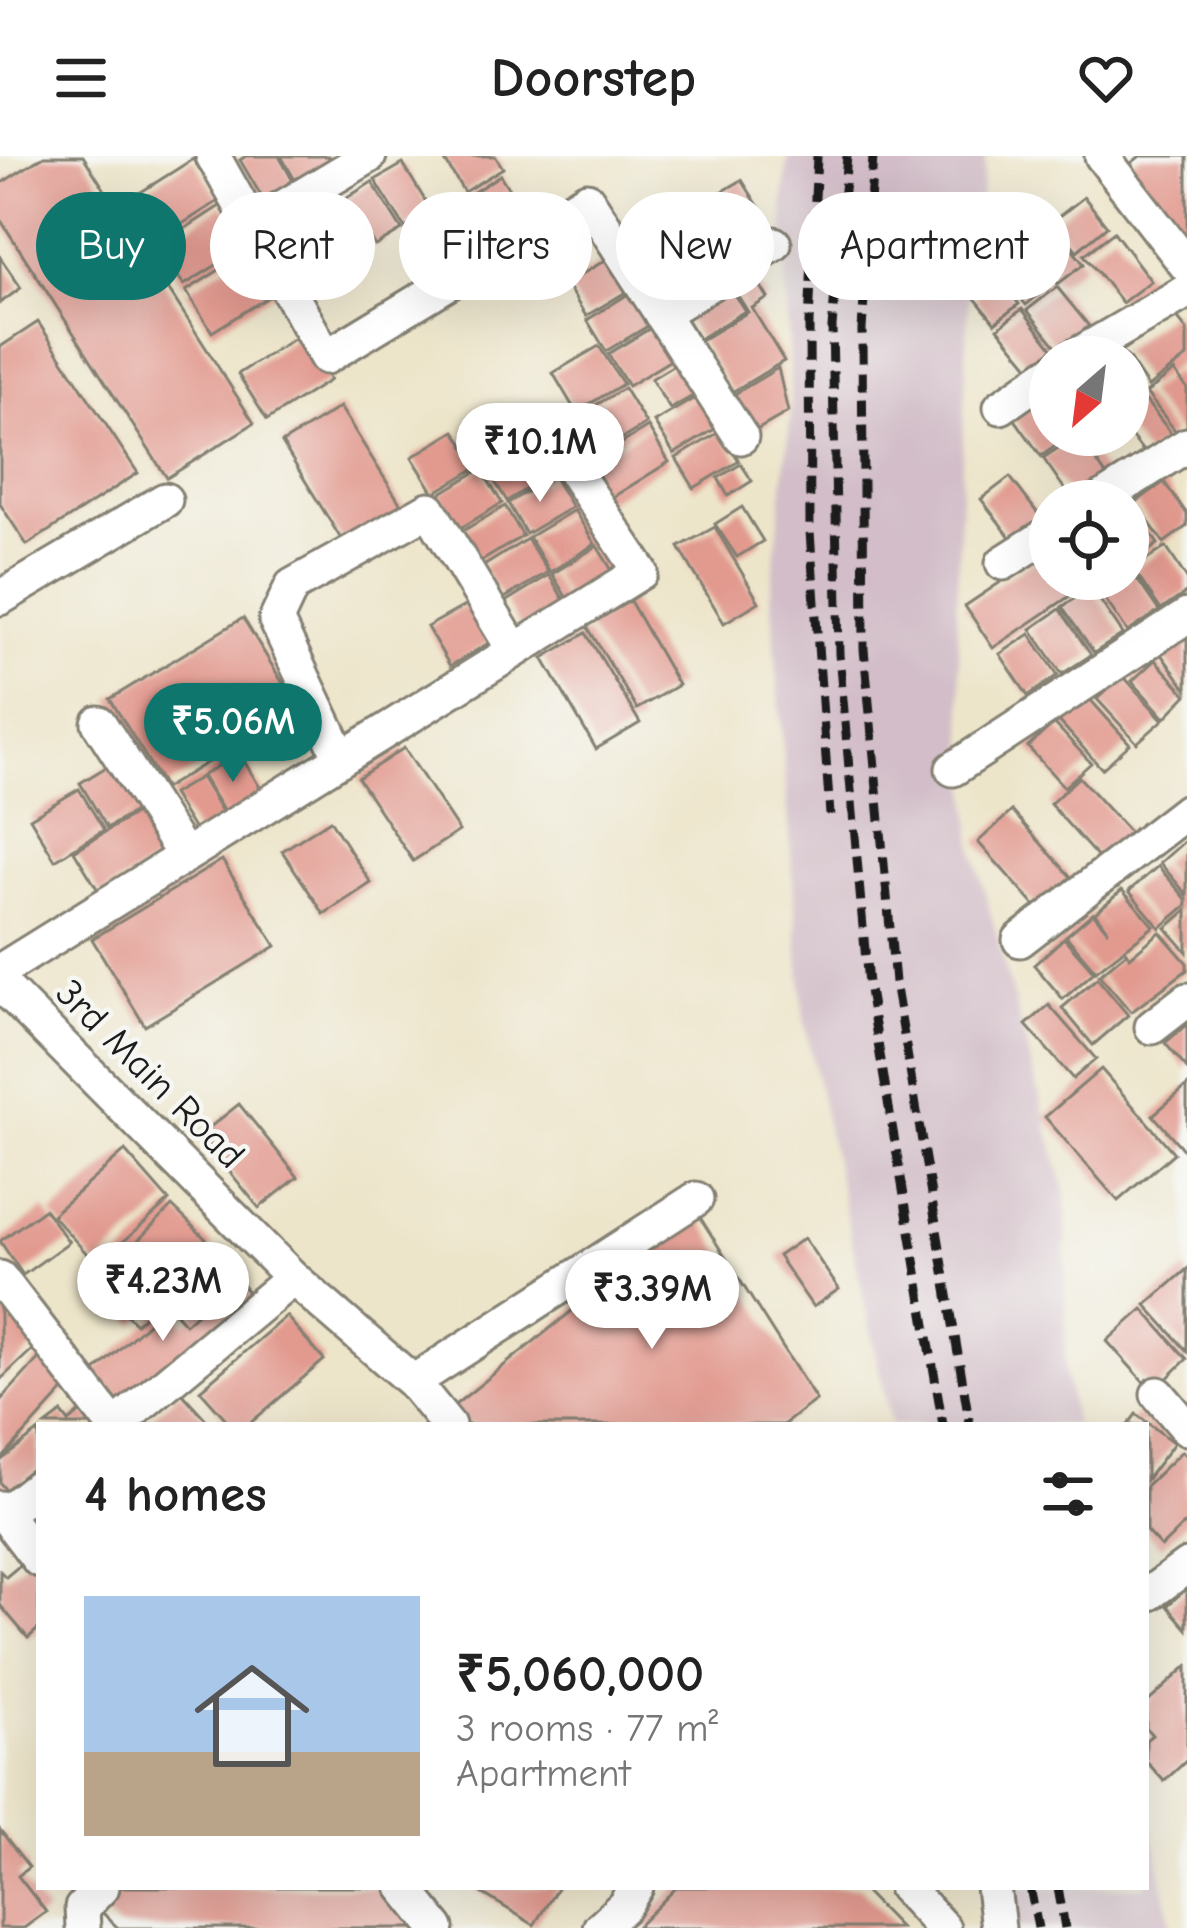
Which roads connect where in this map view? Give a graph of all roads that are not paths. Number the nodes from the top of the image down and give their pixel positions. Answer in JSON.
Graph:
{"nodes":[{"id":1,"x":213,"y":156,"type":"edge"},
{"id":2,"x":369,"y":156,"type":"edge"},
{"id":3,"x":1102,"y":156,"type":"edge"},
{"id":4,"x":233,"y":192,"type":"edge"},
{"id":5,"x":309,"y":192,"type":"edge"},
{"id":6,"x":1187,"y":266,"type":"edge"},
{"id":7,"x":1187,"y":291,"type":"edge"},
{"id":8,"x":294,"y":300,"type":"edge"},
{"id":9,"x":684,"y":300,"type":"edge"},
{"id":10,"x":662,"y":314,"type":"junction"},
{"id":11,"x":1110,"y":336,"type":"edge"},
{"id":12,"x":1029,"y":388,"type":"edge"},
{"id":13,"x":1001,"y":407,"type":"dead end"},
{"id":14,"x":741,"y":437,"type":"dead end"},
{"id":15,"x":1187,"y":445,"type":"edge"},
{"id":16,"x":560,"y":450,"type":"dead end"},
{"id":17,"x":1133,"y":480,"type":"edge"},
{"id":18,"x":165,"y":500,"type":"dead end"},
{"id":19,"x":1029,"y":546,"type":"edge"},
{"id":20,"x":1003,"y":563,"type":"dead end"},
{"id":21,"x":0,"y":598,"type":"edge"},
{"id":22,"x":1187,"y":616,"type":"edge"},
{"id":23,"x":514,"y":650,"type":"junction"},
{"id":24,"x":99,"y":723,"type":"dead end"},
{"id":25,"x":341,"y":758,"type":"junction"},
{"id":26,"x":952,"y":769,"type":"dead end"},
{"id":27,"x":1187,"y":811,"type":"edge"},
{"id":28,"x":184,"y":855,"type":"junction"},
{"id":29,"x":1020,"y":940,"type":"dead end"},
{"id":30,"x":0,"y":971,"type":"edge"},
{"id":31,"x":0,"y":982,"type":"edge"},
{"id":32,"x":1187,"y":1000,"type":"edge"},
{"id":33,"x":1152,"y":1027,"type":"dead end"},
{"id":34,"x":695,"y":1198,"type":"dead end"},
{"id":35,"x":0,"y":1278,"type":"edge"},
{"id":36,"x":293,"y":1278,"type":"junction"},
{"id":37,"x":412,"y":1382,"type":"junction"},
{"id":38,"x":1158,"y":1394,"type":"dead end"},
{"id":39,"x":112,"y":1422,"type":"edge"},
{"id":40,"x":118,"y":1422,"type":"edge"},
{"id":41,"x":445,"y":1422,"type":"edge"},
{"id":42,"x":1187,"y":1428,"type":"edge"},
{"id":43,"x":36,"y":1488,"type":"edge"},
{"id":44,"x":2,"y":1511,"type":"edge"},
{"id":45,"x":36,"y":1556,"type":"edge"},
{"id":46,"x":1187,"y":1566,"type":"edge"},
{"id":47,"x":1150,"y":1593,"type":"dead end"},
{"id":48,"x":99,"y":1890,"type":"edge"},
{"id":49,"x":406,"y":1890,"type":"edge"},
{"id":50,"x":633,"y":1890,"type":"edge"},
{"id":51,"x":908,"y":1890,"type":"edge"},
{"id":52,"x":993,"y":1890,"type":"edge"},
{"id":53,"x":84,"y":1928,"type":"edge"},
{"id":54,"x":437,"y":1928,"type":"edge"},
{"id":55,"x":600,"y":1928,"type":"edge"},
{"id":56,"x":943,"y":1928,"type":"edge"},
{"id":57,"x":998,"y":1928,"type":"edge"}],
"edges":[{"from":1,"to":4,"type":"street"},
{"from":2,"to":5,"type":"street"},
{"from":3,"to":6,"type":"street"},
{"from":7,"to":11,"type":"street"},
{"from":8,"to":10,"type":"street"},
{"from":9,"to":10,"type":"street"},
{"from":10,"to":14,"type":"street"},
{"from":12,"to":13,"type":"street"},
{"from":15,"to":17,"type":"street"},
{"from":16,"to":23,"type":"street"},
{"from":18,"to":21,"type":"street"},
{"from":19,"to":20,"type":"street"},
{"from":22,"to":26,"type":"street"},
{"from":23,"to":25,"type":"street"},
{"from":23,"to":25,"type":"street"},
{"from":24,"to":28,"type":"street"},
{"from":25,"to":28,"type":"street"},
{"from":27,"to":29,"type":"street"},
{"from":28,"to":30,"type":"street"},
{"from":31,"to":36,"type":"street","name":"3rd Main Road"},
{"from":32,"to":33,"type":"street"},
{"from":34,"to":37,"type":"street"},
{"from":35,"to":39,"type":"street"},
{"from":36,"to":37,"type":"street","name":"3rd Main Road"},
{"from":36,"to":40,"type":"street"},
{"from":37,"to":41,"type":"street","name":"3rd Main Road"},
{"from":38,"to":42,"type":"street"},
{"from":43,"to":44,"type":"street"},
{"from":44,"to":45,"type":"street"},
{"from":46,"to":47,"type":"street"},
{"from":48,"to":53,"type":"street"},
{"from":49,"to":54,"type":"street"},
{"from":50,"to":55,"type":"street"},
{"from":51,"to":56,"type":"street"},
{"from":52,"to":57,"type":"street"}]}
